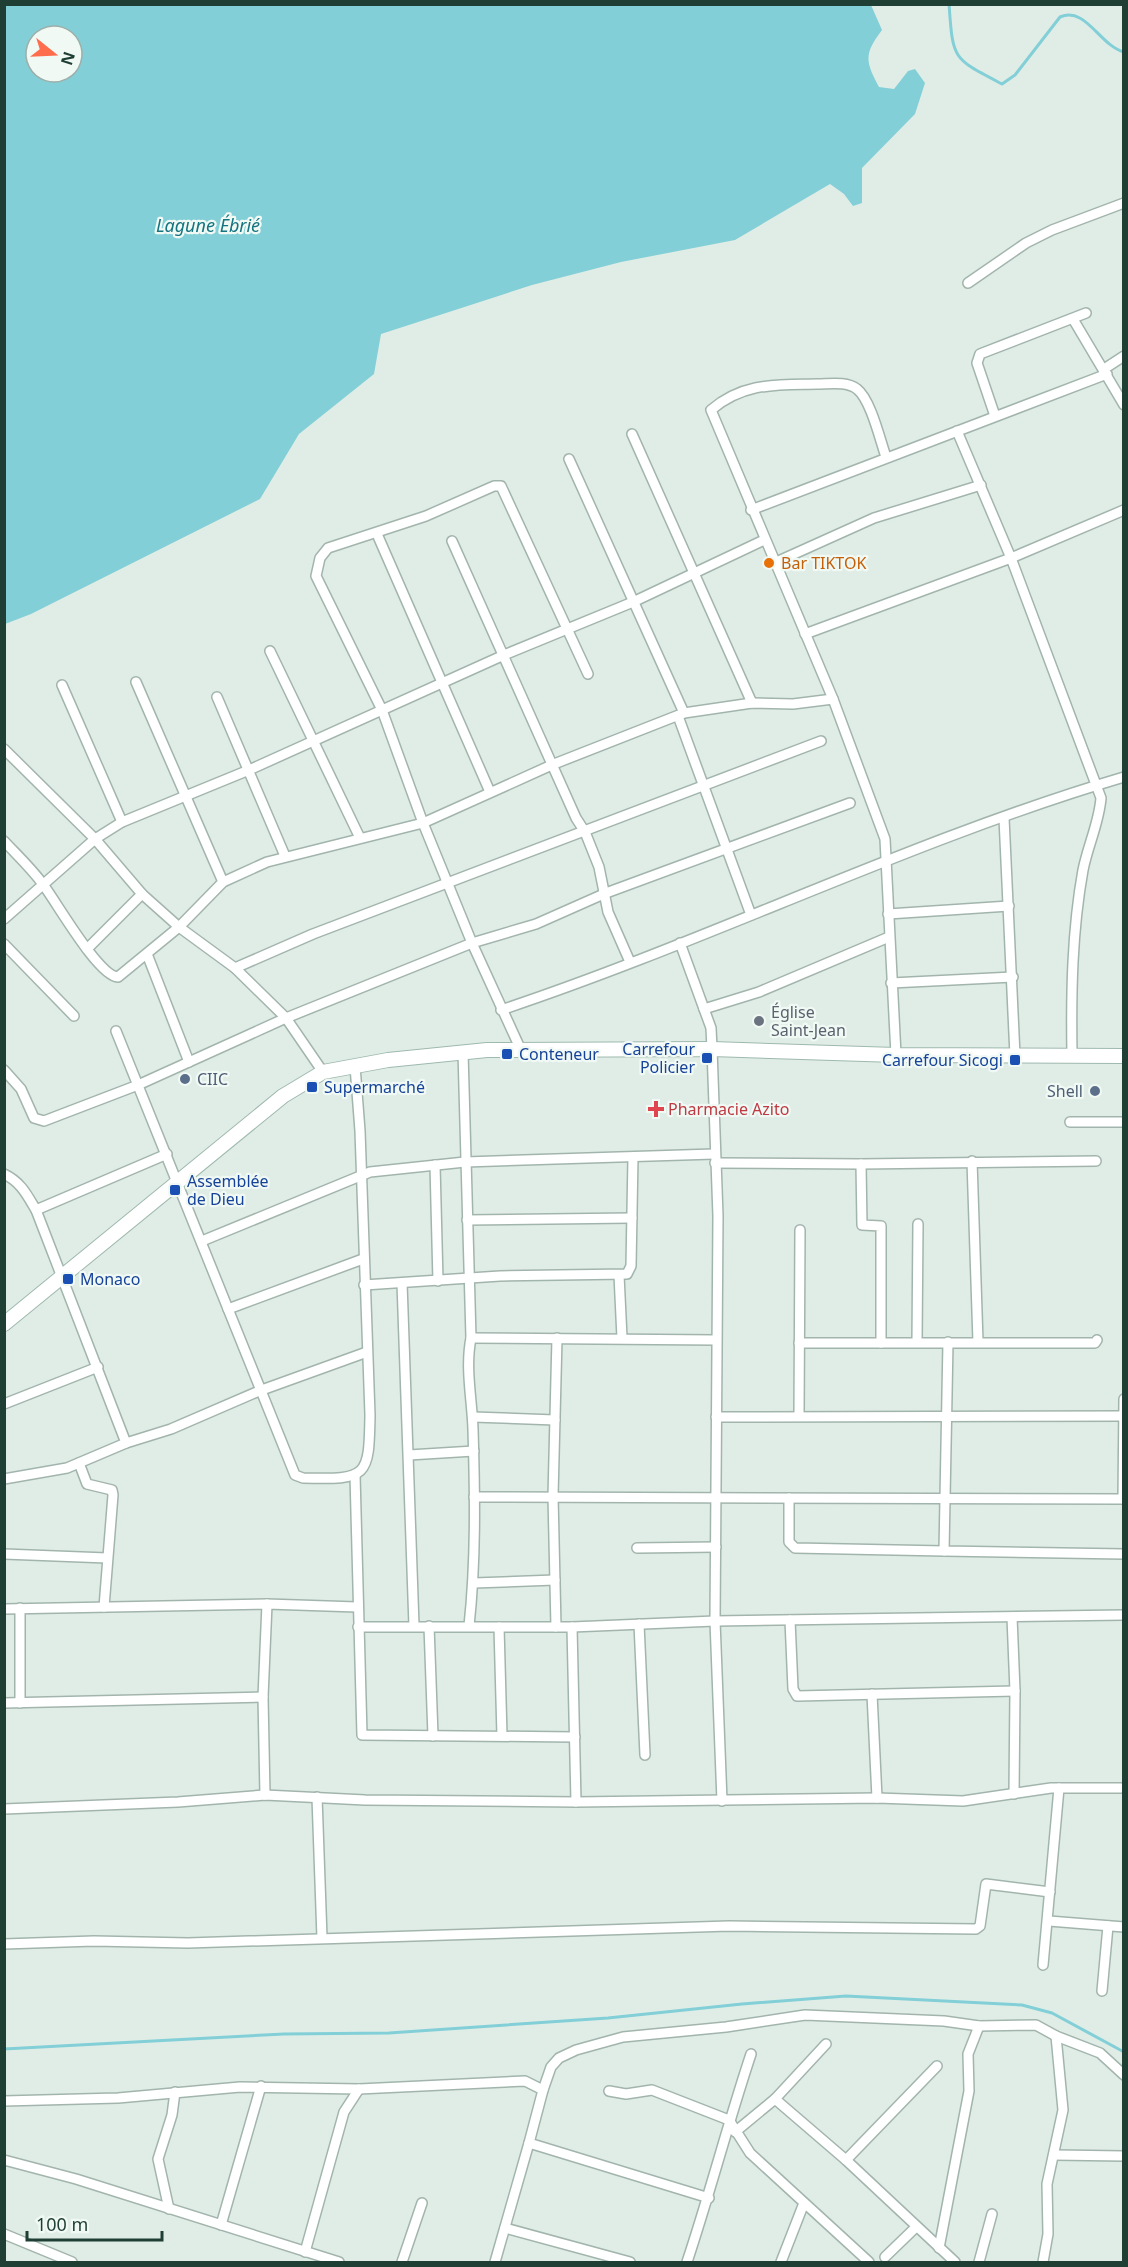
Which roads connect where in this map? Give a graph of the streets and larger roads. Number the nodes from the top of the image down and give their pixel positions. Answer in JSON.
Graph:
{"nodes":[{"id":1,"x":1124,"y":203,"type":"edge"},
{"id":2,"x":968,"y":283,"type":"dead end"},
{"id":3,"x":1086,"y":313,"type":"dead end"},
{"id":4,"x":1073,"y":319,"type":"junction"},
{"id":5,"x":1124,"y":356,"type":"edge"},
{"id":6,"x":1106,"y":372,"type":"junction"},
{"id":7,"x":1124,"y":405,"type":"edge"},
{"id":8,"x":995,"y":416,"type":"junction"},
{"id":9,"x":957,"y":431,"type":"junction"},
{"id":10,"x":632,"y":434,"type":"dead end"},
{"id":11,"x":886,"y":457,"type":"junction"},
{"id":12,"x":569,"y":459,"type":"dead end"},
{"id":13,"x":981,"y":485,"type":"junction"},
{"id":14,"x":751,"y":510,"type":"junction"},
{"id":15,"x":1124,"y":510,"type":"edge"},
{"id":16,"x":377,"y":534,"type":"junction"},
{"id":17,"x":764,"y":540,"type":"junction"},
{"id":18,"x":452,"y":542,"type":"dead end"},
{"id":19,"x":1011,"y":558,"type":"junction"},
{"id":20,"x":774,"y":563,"type":"junction"},
{"id":21,"x":694,"y":573,"type":"junction"},
{"id":22,"x":633,"y":602,"type":"junction"},
{"id":23,"x":568,"y":629,"type":"junction"},
{"id":24,"x":805,"y":634,"type":"junction"},
{"id":25,"x":270,"y":651,"type":"dead end"},
{"id":26,"x":504,"y":655,"type":"junction"},
{"id":27,"x":588,"y":674,"type":"dead end"},
{"id":28,"x":136,"y":682,"type":"dead end"},
{"id":29,"x":442,"y":683,"type":"junction"},
{"id":30,"x":62,"y":685,"type":"dead end"},
{"id":31,"x":217,"y":697,"type":"dead end"},
{"id":32,"x":833,"y":699,"type":"junction"},
{"id":33,"x":752,"y":703,"type":"junction"},
{"id":34,"x":382,"y":710,"type":"junction"},
{"id":35,"x":681,"y":715,"type":"junction"},
{"id":36,"x":314,"y":740,"type":"junction"},
{"id":37,"x":821,"y":741,"type":"dead end"},
{"id":38,"x":4,"y":749,"type":"edge"},
{"id":39,"x":554,"y":764,"type":"junction"},
{"id":40,"x":249,"y":770,"type":"junction"},
{"id":41,"x":1124,"y":777,"type":"edge"},
{"id":42,"x":1097,"y":785,"type":"junction"},
{"id":43,"x":704,"y":788,"type":"junction"},
{"id":44,"x":490,"y":792,"type":"junction"},
{"id":45,"x":187,"y":797,"type":"junction"},
{"id":46,"x":850,"y":803,"type":"dead end"},
{"id":47,"x":1004,"y":818,"type":"junction"},
{"id":48,"x":122,"y":822,"type":"junction"},
{"id":49,"x":423,"y":823,"type":"junction"},
{"id":50,"x":585,"y":832,"type":"junction"},
{"id":51,"x":360,"y":838,"type":"junction"},
{"id":52,"x":95,"y":839,"type":"junction"},
{"id":53,"x":4,"y":841,"type":"edge"},
{"id":54,"x":727,"y":850,"type":"junction"},
{"id":55,"x":285,"y":856,"type":"junction"},
{"id":56,"x":885,"y":861,"type":"junction"},
{"id":57,"x":223,"y":882,"type":"junction"},
{"id":58,"x":42,"y":883,"type":"junction"},
{"id":59,"x":448,"y":885,"type":"junction"},
{"id":60,"x":606,"y":893,"type":"junction"},
{"id":61,"x":142,"y":894,"type":"junction"},
{"id":62,"x":1009,"y":906,"type":"junction"},
{"id":63,"x":888,"y":914,"type":"junction"},
{"id":64,"x":751,"y":915,"type":"junction"},
{"id":65,"x":4,"y":919,"type":"edge"},
{"id":66,"x":179,"y":927,"type":"junction"},
{"id":67,"x":889,"y":937,"type":"junction"},
{"id":68,"x":472,"y":943,"type":"junction"},
{"id":69,"x":680,"y":943,"type":"junction"},
{"id":70,"x":4,"y":944,"type":"edge"},
{"id":71,"x":87,"y":949,"type":"junction"},
{"id":72,"x":147,"y":954,"type":"junction"},
{"id":73,"x":630,"y":962,"type":"junction"},
{"id":74,"x":236,"y":968,"type":"junction"},
{"id":75,"x":1013,"y":977,"type":"junction"},
{"id":76,"x":891,"y":983,"type":"junction"},
{"id":77,"x":704,"y":1009,"type":"junction"},
{"id":78,"x":501,"y":1010,"type":"junction"},
{"id":79,"x":74,"y":1016,"type":"dead end"},
{"id":80,"x":286,"y":1018,"type":"junction"},
{"id":81,"x":116,"y":1031,"type":"dead end"},
{"id":82,"x":520,"y":1048,"type":"junction"},
{"id":83,"x":712,"y":1049,"type":"junction"},
{"id":84,"x":463,"y":1052,"type":"junction"},
{"id":85,"x":896,"y":1054,"type":"junction"},
{"id":86,"x":1072,"y":1055,"type":"junction"},
{"id":87,"x":1015,"y":1056,"type":"junction"},
{"id":88,"x":1124,"y":1056,"type":"edge"},
{"id":89,"x":189,"y":1062,"type":"junction"},
{"id":90,"x":355,"y":1066,"type":"junction"},
{"id":91,"x":4,"y":1070,"type":"edge"},
{"id":92,"x":323,"y":1072,"type":"junction"},
{"id":93,"x":138,"y":1085,"type":"junction"},
{"id":94,"x":1070,"y":1122,"type":"dead end"},
{"id":95,"x":1124,"y":1122,"type":"edge"},
{"id":96,"x":166,"y":1154,"type":"junction"},
{"id":97,"x":633,"y":1157,"type":"junction"},
{"id":98,"x":715,"y":1159,"type":"junction"},
{"id":99,"x":972,"y":1161,"type":"junction"},
{"id":100,"x":1096,"y":1161,"type":"dead end"},
{"id":101,"x":465,"y":1162,"type":"junction"},
{"id":102,"x":861,"y":1164,"type":"junction"},
{"id":103,"x":435,"y":1165,"type":"junction"},
{"id":104,"x":4,"y":1174,"type":"edge"},
{"id":105,"x":360,"y":1175,"type":"junction"},
{"id":106,"x":178,"y":1181,"type":"junction"},
{"id":107,"x":36,"y":1210,"type":"junction"},
{"id":108,"x":632,"y":1218,"type":"junction"},
{"id":109,"x":467,"y":1221,"type":"junction"},
{"id":110,"x":918,"y":1224,"type":"dead end"},
{"id":111,"x":800,"y":1230,"type":"dead end"},
{"id":112,"x":202,"y":1241,"type":"junction"},
{"id":113,"x":363,"y":1259,"type":"junction"},
{"id":114,"x":619,"y":1275,"type":"junction"},
{"id":115,"x":61,"y":1276,"type":"junction"},
{"id":116,"x":469,"y":1279,"type":"junction"},
{"id":117,"x":438,"y":1281,"type":"junction"},
{"id":118,"x":402,"y":1283,"type":"junction"},
{"id":119,"x":364,"y":1285,"type":"junction"},
{"id":120,"x":228,"y":1309,"type":"junction"},
{"id":121,"x":4,"y":1324,"type":"edge"},
{"id":122,"x":471,"y":1338,"type":"junction"},
{"id":123,"x":557,"y":1338,"type":"junction"},
{"id":124,"x":622,"y":1338,"type":"junction"},
{"id":125,"x":716,"y":1340,"type":"junction"},
{"id":126,"x":1097,"y":1340,"type":"dead end"},
{"id":127,"x":917,"y":1342,"type":"junction"},
{"id":128,"x":948,"y":1342,"type":"junction"},
{"id":129,"x":978,"y":1342,"type":"junction"},
{"id":130,"x":799,"y":1343,"type":"junction"},
{"id":131,"x":881,"y":1343,"type":"junction"},
{"id":132,"x":367,"y":1352,"type":"junction"},
{"id":133,"x":98,"y":1368,"type":"junction"},
{"id":134,"x":259,"y":1391,"type":"junction"},
{"id":135,"x":1124,"y":1399,"type":"edge"},
{"id":136,"x":4,"y":1404,"type":"edge"},
{"id":137,"x":799,"y":1416,"type":"junction"},
{"id":138,"x":1123,"y":1416,"type":"edge"},
{"id":139,"x":473,"y":1417,"type":"junction"},
{"id":140,"x":716,"y":1417,"type":"junction"},
{"id":141,"x":947,"y":1419,"type":"junction"},
{"id":142,"x":555,"y":1420,"type":"junction"},
{"id":143,"x":126,"y":1443,"type":"junction"},
{"id":144,"x":474,"y":1450,"type":"junction"},
{"id":145,"x":409,"y":1455,"type":"junction"},
{"id":146,"x":79,"y":1463,"type":"junction"},
{"id":147,"x":355,"y":1475,"type":"junction"},
{"id":148,"x":4,"y":1479,"type":"edge"},
{"id":149,"x":553,"y":1496,"type":"junction"},
{"id":150,"x":474,"y":1497,"type":"junction"},
{"id":151,"x":716,"y":1497,"type":"junction"},
{"id":152,"x":789,"y":1498,"type":"junction"},
{"id":153,"x":945,"y":1499,"type":"junction"},
{"id":154,"x":1123,"y":1499,"type":"edge"},
{"id":155,"x":716,"y":1547,"type":"junction"},
{"id":156,"x":638,"y":1548,"type":"dead end"},
{"id":157,"x":944,"y":1551,"type":"junction"},
{"id":158,"x":4,"y":1554,"type":"edge"},
{"id":159,"x":1124,"y":1554,"type":"edge"},
{"id":160,"x":107,"y":1558,"type":"junction"},
{"id":161,"x":555,"y":1580,"type":"junction"},
{"id":162,"x":474,"y":1583,"type":"junction"},
{"id":163,"x":267,"y":1604,"type":"junction"},
{"id":164,"x":104,"y":1607,"type":"junction"},
{"id":165,"x":357,"y":1607,"type":"junction"},
{"id":166,"x":20,"y":1608,"type":"junction"},
{"id":167,"x":4,"y":1609,"type":"edge"},
{"id":168,"x":1124,"y":1615,"type":"edge"},
{"id":169,"x":1012,"y":1617,"type":"junction"},
{"id":170,"x":790,"y":1620,"type":"junction"},
{"id":171,"x":715,"y":1621,"type":"junction"},
{"id":172,"x":639,"y":1624,"type":"junction"},
{"id":173,"x":414,"y":1626,"type":"junction"},
{"id":174,"x":429,"y":1626,"type":"junction"},
{"id":175,"x":470,"y":1626,"type":"junction"},
{"id":176,"x":556,"y":1626,"type":"junction"},
{"id":177,"x":572,"y":1626,"type":"junction"},
{"id":178,"x":358,"y":1627,"type":"junction"},
{"id":179,"x":499,"y":1627,"type":"junction"},
{"id":180,"x":1015,"y":1691,"type":"junction"},
{"id":181,"x":872,"y":1694,"type":"junction"},
{"id":182,"x":263,"y":1697,"type":"junction"},
{"id":183,"x":4,"y":1703,"type":"edge"},
{"id":184,"x":20,"y":1703,"type":"junction"},
{"id":185,"x":433,"y":1736,"type":"junction"},
{"id":186,"x":502,"y":1736,"type":"junction"},
{"id":187,"x":575,"y":1737,"type":"junction"},
{"id":188,"x":645,"y":1755,"type":"dead end"},
{"id":189,"x":1059,"y":1788,"type":"junction"},
{"id":190,"x":1124,"y":1788,"type":"edge"},
{"id":191,"x":1014,"y":1794,"type":"junction"},
{"id":192,"x":265,"y":1795,"type":"junction"},
{"id":193,"x":317,"y":1797,"type":"junction"},
{"id":194,"x":878,"y":1798,"type":"junction"},
{"id":195,"x":722,"y":1801,"type":"junction"},
{"id":196,"x":576,"y":1802,"type":"junction"},
{"id":197,"x":4,"y":1809,"type":"edge"},
{"id":198,"x":1050,"y":1892,"type":"junction"},
{"id":199,"x":1048,"y":1921,"type":"junction"},
{"id":200,"x":1108,"y":1926,"type":"junction"},
{"id":201,"x":1124,"y":1927,"type":"edge"},
{"id":202,"x":322,"y":1938,"type":"junction"},
{"id":203,"x":4,"y":1944,"type":"edge"},
{"id":204,"x":1043,"y":1965,"type":"dead end"},
{"id":205,"x":1102,"y":1991,"type":"dead end"},
{"id":206,"x":979,"y":2026,"type":"junction"},
{"id":207,"x":1056,"y":2036,"type":"junction"},
{"id":208,"x":826,"y":2044,"type":"dead end"},
{"id":209,"x":752,"y":2054,"type":"dead end"},
{"id":210,"x":937,"y":2067,"type":"dead end"},
{"id":211,"x":1124,"y":2075,"type":"edge"},
{"id":212,"x":261,"y":2086,"type":"junction"},
{"id":213,"x":359,"y":2089,"type":"junction"},
{"id":214,"x":543,"y":2090,"type":"junction"},
{"id":215,"x":609,"y":2091,"type":"dead end"},
{"id":216,"x":175,"y":2092,"type":"junction"},
{"id":217,"x":775,"y":2099,"type":"junction"},
{"id":218,"x":4,"y":2101,"type":"edge"},
{"id":219,"x":729,"y":2120,"type":"junction"},
{"id":220,"x":735,"y":2132,"type":"junction"},
{"id":221,"x":529,"y":2143,"type":"junction"},
{"id":222,"x":1054,"y":2155,"type":"junction"},
{"id":223,"x":1124,"y":2156,"type":"edge"},
{"id":224,"x":4,"y":2160,"type":"edge"},
{"id":225,"x":846,"y":2160,"type":"junction"},
{"id":226,"x":709,"y":2198,"type":"junction"},
{"id":227,"x":422,"y":2203,"type":"dead end"},
{"id":228,"x":804,"y":2203,"type":"junction"},
{"id":229,"x":170,"y":2209,"type":"junction"},
{"id":230,"x":992,"y":2214,"type":"dead end"},
{"id":231,"x":222,"y":2225,"type":"junction"},
{"id":232,"x":505,"y":2228,"type":"junction"},
{"id":233,"x":915,"y":2228,"type":"junction"},
{"id":234,"x":4,"y":2234,"type":"edge"},
{"id":235,"x":939,"y":2248,"type":"junction"},
{"id":236,"x":305,"y":2252,"type":"junction"},
{"id":237,"x":593,"y":2252,"type":"junction"},
{"id":238,"x":885,"y":2257,"type":"dead end"},
{"id":239,"x":72,"y":2262,"type":"edge"},
{"id":240,"x":339,"y":2262,"type":"edge"},
{"id":241,"x":402,"y":2262,"type":"edge"},
{"id":242,"x":495,"y":2262,"type":"edge"},
{"id":243,"x":590,"y":2262,"type":"edge"},
{"id":244,"x":630,"y":2262,"type":"edge"},
{"id":245,"x":687,"y":2262,"type":"edge"},
{"id":246,"x":781,"y":2262,"type":"edge"},
{"id":247,"x":869,"y":2262,"type":"edge"},
{"id":248,"x":955,"y":2262,"type":"edge"},
{"id":249,"x":978,"y":2262,"type":"edge"},
{"id":250,"x":1043,"y":2262,"type":"edge"}],
"edges":[{"from":1,"to":2,"type":"street"},
{"from":3,"to":4,"type":"street"},
{"from":4,"to":6,"type":"street"},
{"from":4,"to":8,"type":"street"},
{"from":5,"to":6,"type":"street"},
{"from":6,"to":7,"type":"street"},
{"from":6,"to":8,"type":"street"},
{"from":8,"to":9,"type":"street"},
{"from":9,"to":11,"type":"street"},
{"from":9,"to":13,"type":"street"},
{"from":10,"to":21,"type":"street"},
{"from":11,"to":14,"type":"street"},
{"from":11,"to":14,"type":"street"},
{"from":12,"to":22,"type":"street"},
{"from":13,"to":19,"type":"street"},
{"from":13,"to":20,"type":"street"},
{"from":14,"to":17,"type":"street"},
{"from":15,"to":19,"type":"street"},
{"from":16,"to":23,"type":"street"},
{"from":16,"to":29,"type":"street"},
{"from":16,"to":34,"type":"street"},
{"from":17,"to":20,"type":"street"},
{"from":17,"to":21,"type":"street"},
{"from":18,"to":26,"type":"street"},
{"from":19,"to":24,"type":"street"},
{"from":19,"to":42,"type":"street"},
{"from":20,"to":24,"type":"street"},
{"from":21,"to":22,"type":"street"},
{"from":21,"to":33,"type":"street"},
{"from":22,"to":23,"type":"street"},
{"from":22,"to":35,"type":"street"},
{"from":23,"to":26,"type":"street"},
{"from":23,"to":27,"type":"street"},
{"from":24,"to":32,"type":"street"},
{"from":25,"to":36,"type":"street"},
{"from":26,"to":29,"type":"street"},
{"from":26,"to":39,"type":"street"},
{"from":28,"to":45,"type":"street"},
{"from":29,"to":34,"type":"street"},
{"from":29,"to":44,"type":"street"},
{"from":30,"to":48,"type":"street"},
{"from":31,"to":40,"type":"street"},
{"from":32,"to":33,"type":"street"},
{"from":32,"to":56,"type":"street"},
{"from":33,"to":35,"type":"street"},
{"from":34,"to":36,"type":"street"},
{"from":34,"to":49,"type":"street"},
{"from":35,"to":39,"type":"street"},
{"from":35,"to":43,"type":"street"},
{"from":36,"to":40,"type":"street"},
{"from":36,"to":51,"type":"street"},
{"from":37,"to":43,"type":"street"},
{"from":38,"to":52,"type":"street"},
{"from":39,"to":44,"type":"street"},
{"from":39,"to":50,"type":"street"},
{"from":40,"to":45,"type":"street"},
{"from":40,"to":55,"type":"street"},
{"from":41,"to":42,"type":"street"},
{"from":42,"to":47,"type":"street"},
{"from":42,"to":86,"type":"street"},
{"from":43,"to":50,"type":"street"},
{"from":43,"to":54,"type":"street"},
{"from":44,"to":49,"type":"street"},
{"from":45,"to":48,"type":"street"},
{"from":45,"to":57,"type":"street"},
{"from":46,"to":54,"type":"street"},
{"from":47,"to":56,"type":"street"},
{"from":47,"to":62,"type":"street"},
{"from":48,"to":52,"type":"street"},
{"from":49,"to":51,"type":"street"},
{"from":49,"to":59,"type":"street"},
{"from":50,"to":59,"type":"street"},
{"from":50,"to":60,"type":"street"},
{"from":51,"to":55,"type":"street"},
{"from":52,"to":58,"type":"street"},
{"from":52,"to":61,"type":"street"},
{"from":53,"to":58,"type":"street"},
{"from":54,"to":60,"type":"street"},
{"from":54,"to":64,"type":"street"},
{"from":55,"to":57,"type":"street"},
{"from":56,"to":63,"type":"street"},
{"from":56,"to":64,"type":"street"},
{"from":57,"to":66,"type":"street"},
{"from":58,"to":65,"type":"street"},
{"from":58,"to":71,"type":"street"},
{"from":59,"to":68,"type":"street"},
{"from":59,"to":74,"type":"street"},
{"from":60,"to":68,"type":"street"},
{"from":60,"to":73,"type":"street"},
{"from":61,"to":66,"type":"street"},
{"from":61,"to":71,"type":"street"},
{"from":62,"to":63,"type":"street"},
{"from":62,"to":75,"type":"street"},
{"from":63,"to":67,"type":"street"},
{"from":64,"to":69,"type":"street"},
{"from":66,"to":72,"type":"street"},
{"from":66,"to":74,"type":"street"},
{"from":67,"to":76,"type":"street"},
{"from":67,"to":77,"type":"street"},
{"from":68,"to":78,"type":"street"},
{"from":68,"to":80,"type":"street"},
{"from":69,"to":73,"type":"street"},
{"from":69,"to":77,"type":"street"},
{"from":70,"to":79,"type":"street"},
{"from":71,"to":72,"type":"street"},
{"from":72,"to":89,"type":"street"},
{"from":73,"to":78,"type":"street"},
{"from":74,"to":80,"type":"street"},
{"from":75,"to":76,"type":"street"},
{"from":75,"to":87,"type":"street"},
{"from":76,"to":85,"type":"street"},
{"from":77,"to":83,"type":"street"},
{"from":78,"to":82,"type":"street"},
{"from":80,"to":89,"type":"street"},
{"from":80,"to":92,"type":"street"},
{"from":81,"to":93,"type":"street"},
{"from":82,"to":83,"type":"street"},
{"from":82,"to":84,"type":"street"},
{"from":83,"to":85,"type":"street"},
{"from":83,"to":98,"type":"street"},
{"from":84,"to":90,"type":"street"},
{"from":84,"to":101,"type":"street"},
{"from":85,"to":87,"type":"street"},
{"from":86,"to":87,"type":"street"},
{"from":86,"to":88,"type":"street"},
{"from":89,"to":93,"type":"street"},
{"from":90,"to":92,"type":"street"},
{"from":90,"to":105,"type":"street"},
{"from":91,"to":93,"type":"street"},
{"from":92,"to":106,"type":"street"},
{"from":93,"to":96,"type":"street"},
{"from":94,"to":95,"type":"street"},
{"from":96,"to":106,"type":"street"},
{"from":96,"to":107,"type":"street"},
{"from":97,"to":98,"type":"street"},
{"from":97,"to":101,"type":"street"},
{"from":97,"to":108,"type":"street"},
{"from":98,"to":102,"type":"street"},
{"from":98,"to":125,"type":"street"},
{"from":99,"to":100,"type":"street"},
{"from":99,"to":102,"type":"street"},
{"from":99,"to":129,"type":"street"},
{"from":101,"to":103,"type":"street"},
{"from":101,"to":109,"type":"street"},
{"from":102,"to":131,"type":"street"},
{"from":103,"to":105,"type":"street"},
{"from":103,"to":117,"type":"street"},
{"from":104,"to":107,"type":"street"},
{"from":105,"to":112,"type":"street"},
{"from":105,"to":113,"type":"street"},
{"from":106,"to":112,"type":"street"},
{"from":106,"to":115,"type":"street"},
{"from":107,"to":115,"type":"street"},
{"from":108,"to":109,"type":"street"},
{"from":108,"to":114,"type":"street"},
{"from":109,"to":116,"type":"street"},
{"from":110,"to":127,"type":"street"},
{"from":111,"to":130,"type":"street"},
{"from":112,"to":120,"type":"street"},
{"from":113,"to":119,"type":"street"},
{"from":113,"to":120,"type":"street"},
{"from":114,"to":116,"type":"street"},
{"from":114,"to":124,"type":"street"},
{"from":115,"to":121,"type":"street"},
{"from":115,"to":133,"type":"street"},
{"from":116,"to":117,"type":"street"},
{"from":116,"to":122,"type":"street"},
{"from":117,"to":118,"type":"street"},
{"from":118,"to":119,"type":"street"},
{"from":118,"to":145,"type":"street"},
{"from":119,"to":132,"type":"street"},
{"from":120,"to":134,"type":"street"},
{"from":122,"to":123,"type":"street"},
{"from":122,"to":139,"type":"street"},
{"from":123,"to":124,"type":"street"},
{"from":123,"to":142,"type":"street"},
{"from":124,"to":125,"type":"street"},
{"from":125,"to":140,"type":"street"},
{"from":126,"to":129,"type":"street"},
{"from":127,"to":128,"type":"street"},
{"from":127,"to":131,"type":"street"},
{"from":128,"to":129,"type":"street"},
{"from":128,"to":141,"type":"street"},
{"from":130,"to":131,"type":"street"},
{"from":130,"to":137,"type":"street"},
{"from":132,"to":134,"type":"street"},
{"from":132,"to":147,"type":"street"},
{"from":133,"to":136,"type":"street"},
{"from":133,"to":143,"type":"street"},
{"from":134,"to":143,"type":"street"},
{"from":134,"to":147,"type":"street"},
{"from":135,"to":138,"type":"street"},
{"from":137,"to":140,"type":"street"},
{"from":137,"to":141,"type":"street"},
{"from":138,"to":141,"type":"street"},
{"from":138,"to":154,"type":"street"},
{"from":139,"to":142,"type":"street"},
{"from":139,"to":144,"type":"street"},
{"from":140,"to":151,"type":"street"},
{"from":141,"to":153,"type":"street"},
{"from":142,"to":149,"type":"street"},
{"from":143,"to":146,"type":"street"},
{"from":144,"to":145,"type":"street"},
{"from":144,"to":150,"type":"street"},
{"from":145,"to":173,"type":"street"},
{"from":146,"to":148,"type":"street"},
{"from":146,"to":160,"type":"street"},
{"from":147,"to":165,"type":"street"},
{"from":149,"to":150,"type":"street"},
{"from":149,"to":151,"type":"street"},
{"from":149,"to":161,"type":"street"},
{"from":150,"to":162,"type":"street"},
{"from":151,"to":152,"type":"street"},
{"from":151,"to":155,"type":"street"},
{"from":152,"to":153,"type":"street"},
{"from":152,"to":157,"type":"street"},
{"from":153,"to":154,"type":"street"},
{"from":153,"to":157,"type":"street"},
{"from":155,"to":156,"type":"street"},
{"from":155,"to":171,"type":"street"},
{"from":157,"to":159,"type":"street"},
{"from":158,"to":160,"type":"street"},
{"from":160,"to":164,"type":"street"},
{"from":161,"to":162,"type":"street"},
{"from":161,"to":176,"type":"street"},
{"from":162,"to":175,"type":"street"},
{"from":163,"to":164,"type":"street"},
{"from":163,"to":165,"type":"street"},
{"from":163,"to":182,"type":"street"},
{"from":164,"to":166,"type":"street"},
{"from":165,"to":178,"type":"street"},
{"from":166,"to":167,"type":"street"},
{"from":166,"to":184,"type":"street"},
{"from":168,"to":169,"type":"street"},
{"from":169,"to":170,"type":"street"},
{"from":169,"to":180,"type":"street"},
{"from":170,"to":171,"type":"street"},
{"from":170,"to":181,"type":"street"},
{"from":171,"to":172,"type":"street"},
{"from":171,"to":195,"type":"street"},
{"from":172,"to":177,"type":"street"},
{"from":172,"to":188,"type":"street"},
{"from":173,"to":174,"type":"street"},
{"from":173,"to":178,"type":"street"},
{"from":174,"to":175,"type":"street"},
{"from":174,"to":185,"type":"street"},
{"from":175,"to":179,"type":"street"},
{"from":176,"to":177,"type":"street"},
{"from":176,"to":179,"type":"street"},
{"from":177,"to":187,"type":"street"},
{"from":178,"to":185,"type":"street"},
{"from":179,"to":186,"type":"street"},
{"from":180,"to":181,"type":"street"},
{"from":180,"to":191,"type":"street"},
{"from":181,"to":194,"type":"street"},
{"from":182,"to":184,"type":"street"},
{"from":182,"to":192,"type":"street"},
{"from":183,"to":184,"type":"street"},
{"from":185,"to":186,"type":"street"},
{"from":186,"to":187,"type":"street"},
{"from":187,"to":196,"type":"street"},
{"from":189,"to":190,"type":"street"},
{"from":189,"to":191,"type":"street"},
{"from":189,"to":198,"type":"street"},
{"from":191,"to":194,"type":"street"},
{"from":192,"to":193,"type":"street"},
{"from":192,"to":197,"type":"street"},
{"from":193,"to":196,"type":"street"},
{"from":193,"to":202,"type":"street"},
{"from":194,"to":195,"type":"street"},
{"from":195,"to":196,"type":"street"},
{"from":198,"to":199,"type":"street"},
{"from":198,"to":202,"type":"street"},
{"from":199,"to":200,"type":"street"},
{"from":199,"to":204,"type":"street"},
{"from":200,"to":201,"type":"street"},
{"from":200,"to":205,"type":"street"},
{"from":202,"to":203,"type":"street"},
{"from":206,"to":207,"type":"street"},
{"from":206,"to":214,"type":"street"},
{"from":206,"to":235,"type":"street"},
{"from":207,"to":211,"type":"street"},
{"from":207,"to":222,"type":"street"},
{"from":208,"to":217,"type":"street"},
{"from":209,"to":219,"type":"street"},
{"from":210,"to":225,"type":"street"},
{"from":212,"to":213,"type":"street"},
{"from":212,"to":216,"type":"street"},
{"from":212,"to":231,"type":"street"},
{"from":213,"to":214,"type":"street"},
{"from":213,"to":236,"type":"street"},
{"from":214,"to":221,"type":"street"},
{"from":215,"to":219,"type":"street"},
{"from":216,"to":218,"type":"street"},
{"from":216,"to":229,"type":"street"},
{"from":217,"to":220,"type":"street"},
{"from":217,"to":225,"type":"street"},
{"from":219,"to":220,"type":"street"},
{"from":219,"to":226,"type":"street"},
{"from":220,"to":228,"type":"street"},
{"from":221,"to":226,"type":"street"},
{"from":221,"to":232,"type":"street"},
{"from":222,"to":223,"type":"street"},
{"from":222,"to":250,"type":"street"},
{"from":224,"to":229,"type":"street"},
{"from":225,"to":233,"type":"street"},
{"from":226,"to":245,"type":"street"},
{"from":227,"to":241,"type":"street"},
{"from":228,"to":246,"type":"street"},
{"from":228,"to":247,"type":"street"},
{"from":229,"to":231,"type":"street"},
{"from":230,"to":249,"type":"street"},
{"from":231,"to":236,"type":"street"},
{"from":232,"to":237,"type":"street"},
{"from":232,"to":242,"type":"street"},
{"from":233,"to":235,"type":"street"},
{"from":233,"to":238,"type":"street"},
{"from":234,"to":239,"type":"street"},
{"from":235,"to":248,"type":"street"},
{"from":236,"to":240,"type":"street"},
{"from":237,"to":243,"type":"street"},
{"from":237,"to":244,"type":"street"}]}
